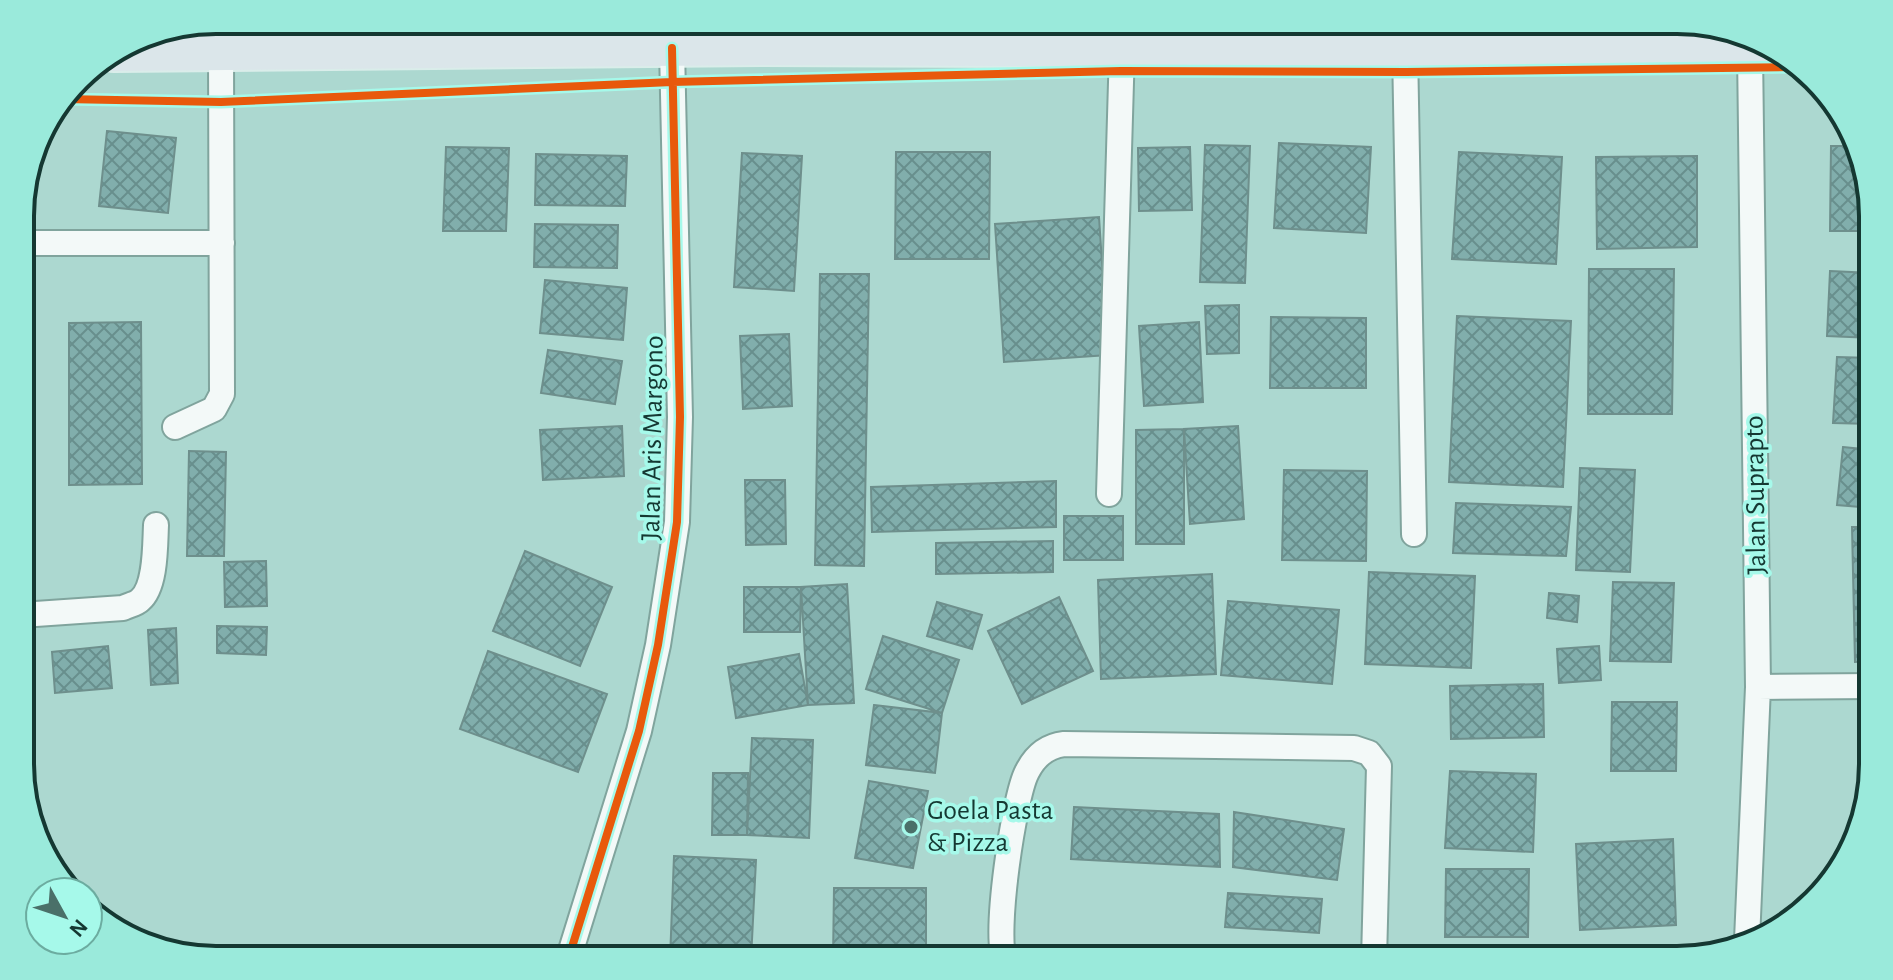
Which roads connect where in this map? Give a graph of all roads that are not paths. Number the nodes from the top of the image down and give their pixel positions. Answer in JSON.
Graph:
{"nodes":[{"id":1,"x":755,"y":34,"type":"edge"},
{"id":2,"x":785,"y":34,"type":"edge"},
{"id":3,"x":672,"y":48,"type":"junction"},
{"id":4,"x":1122,"y":48,"type":"junction"},
{"id":5,"x":1405,"y":49,"type":"junction"},
{"id":6,"x":1750,"y":50,"type":"edge"},
{"id":7,"x":221,"y":51,"type":"junction"},
{"id":8,"x":139,"y":52,"type":"edge"},
{"id":9,"x":1762,"y":56,"type":"edge"},
{"id":10,"x":34,"y":243,"type":"edge"},
{"id":11,"x":222,"y":243,"type":"junction"},
{"id":12,"x":175,"y":427,"type":"dead end"},
{"id":13,"x":1109,"y":494,"type":"dead end"},
{"id":14,"x":156,"y":525,"type":"dead end"},
{"id":15,"x":1414,"y":534,"type":"dead end"},
{"id":16,"x":34,"y":614,"type":"edge"},
{"id":17,"x":1859,"y":686,"type":"edge"},
{"id":18,"x":1758,"y":687,"type":"junction"},
{"id":19,"x":1747,"y":931,"type":"edge"},
{"id":20,"x":572,"y":946,"type":"edge"},
{"id":21,"x":1001,"y":946,"type":"edge"},
{"id":22,"x":1374,"y":946,"type":"edge"}],
"edges":[{"from":1,"to":3,"type":"main road"},
{"from":2,"to":4,"type":"main road"},
{"from":3,"to":7,"type":"main road"},
{"from":3,"to":20,"type":"street","name":"Jalan Aris Margono"},
{"from":4,"to":5,"type":"main road"},
{"from":4,"to":13,"type":"street"},
{"from":5,"to":6,"type":"main road"},
{"from":5,"to":15,"type":"street"},
{"from":7,"to":8,"type":"main road"},
{"from":7,"to":11,"type":"street"},
{"from":9,"to":18,"type":"street","name":"Jalan Suprapto"},
{"from":10,"to":11,"type":"street"},
{"from":11,"to":12,"type":"street"},
{"from":14,"to":16,"type":"street"},
{"from":17,"to":18,"type":"street"},
{"from":18,"to":19,"type":"street","name":"Jalan Suprapto"},
{"from":21,"to":22,"type":"street"}]}
